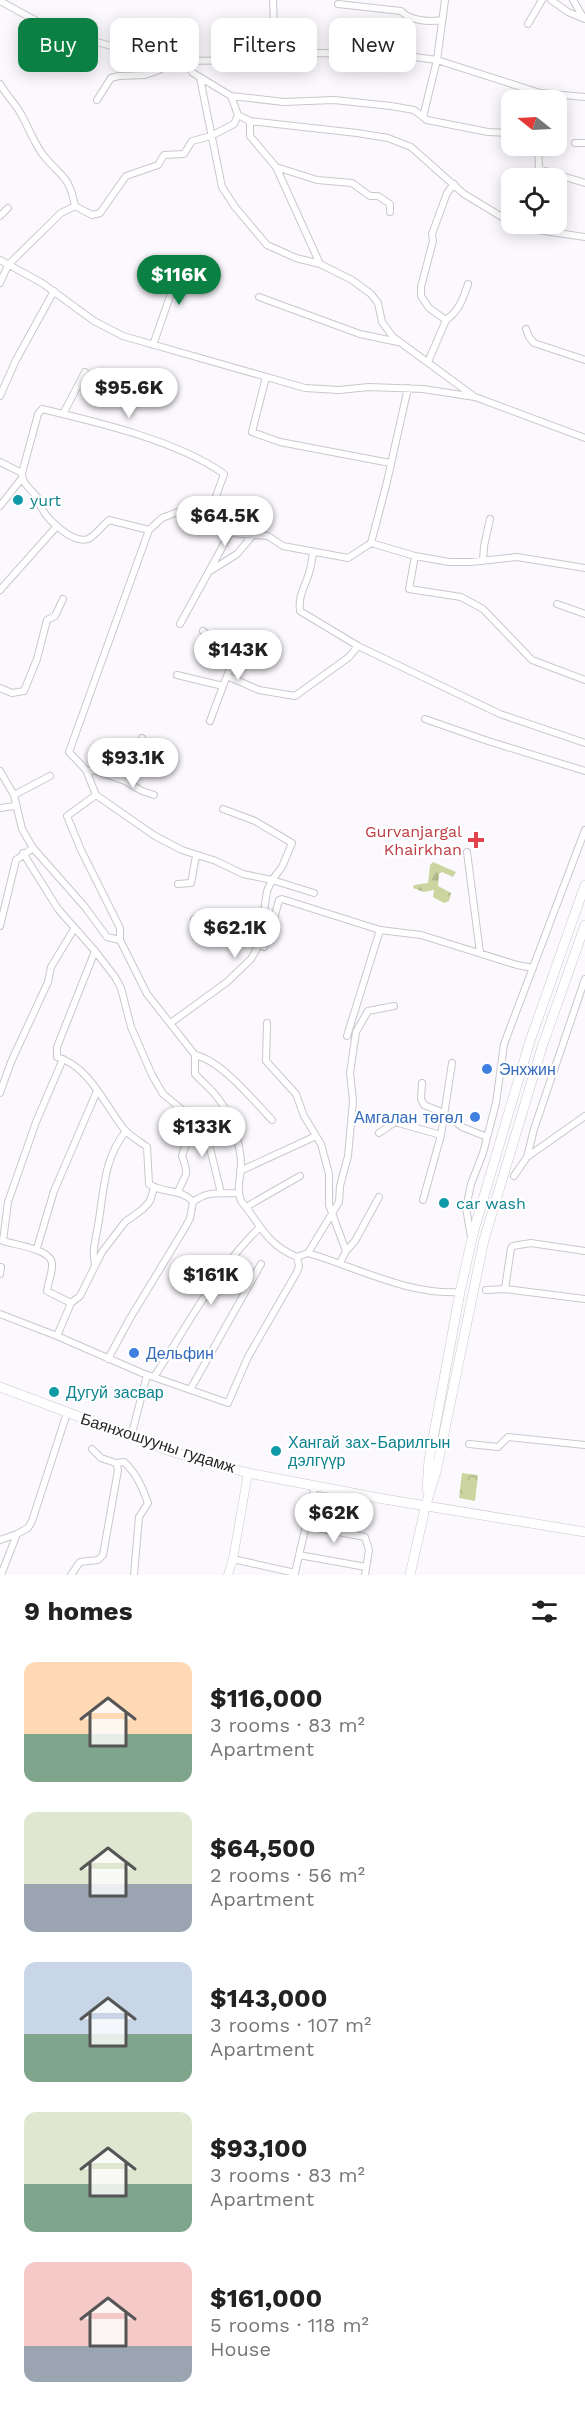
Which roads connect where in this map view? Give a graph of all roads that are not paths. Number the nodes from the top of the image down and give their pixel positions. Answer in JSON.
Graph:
{"nodes":[{"id":1,"x":273,"y":0,"type":"edge"},
{"id":2,"x":445,"y":0,"type":"edge"},
{"id":3,"x":543,"y":0,"type":"edge"},
{"id":4,"x":551,"y":0,"type":"edge"},
{"id":5,"x":573,"y":0,"type":"edge"},
{"id":6,"x":0,"y":1,"type":"edge"},
{"id":7,"x":338,"y":4,"type":"dead end"},
{"id":8,"x":274,"y":18,"type":"edge"},
{"id":9,"x":584,"y":18,"type":"edge"},
{"id":10,"x":441,"y":20,"type":"junction"},
{"id":11,"x":528,"y":24,"type":"dead end"},
{"id":12,"x":110,"y":46,"type":"edge"},
{"id":13,"x":317,"y":54,"type":"edge"},
{"id":14,"x":437,"y":60,"type":"junction"},
{"id":15,"x":153,"y":72,"type":"edge"},
{"id":16,"x":192,"y":72,"type":"edge"},
{"id":17,"x":200,"y":78,"type":"junction"},
{"id":18,"x":0,"y":84,"type":"edge"},
{"id":19,"x":231,"y":96,"type":"junction"},
{"id":20,"x":585,"y":97,"type":"edge"},
{"id":21,"x":97,"y":100,"type":"dead end"},
{"id":22,"x":238,"y":115,"type":"junction"},
{"id":23,"x":423,"y":117,"type":"junction"},
{"id":24,"x":250,"y":121,"type":"junction"},
{"id":25,"x":501,"y":133,"type":"edge"},
{"id":26,"x":211,"y":136,"type":"junction"},
{"id":27,"x":575,"y":143,"type":"dead end"},
{"id":28,"x":585,"y":143,"type":"edge"},
{"id":29,"x":538,"y":156,"type":"edge"},
{"id":30,"x":276,"y":167,"type":"junction"},
{"id":31,"x":585,"y":183,"type":"edge"},
{"id":32,"x":454,"y":184,"type":"junction"},
{"id":33,"x":75,"y":206,"type":"junction"},
{"id":34,"x":8,"y":208,"type":"dead end"},
{"id":35,"x":390,"y":212,"type":"dead end"},
{"id":36,"x":0,"y":216,"type":"edge"},
{"id":37,"x":501,"y":216,"type":"edge"},
{"id":38,"x":565,"y":234,"type":"edge"},
{"id":39,"x":585,"y":237,"type":"edge"},
{"id":40,"x":183,"y":259,"type":"dead end"},
{"id":41,"x":0,"y":260,"type":"edge"},
{"id":42,"x":320,"y":264,"type":"junction"},
{"id":43,"x":8,"y":265,"type":"junction"},
{"id":44,"x":0,"y":283,"type":"edge"},
{"id":45,"x":468,"y":284,"type":"dead end"},
{"id":46,"x":54,"y":291,"type":"junction"},
{"id":47,"x":259,"y":297,"type":"dead end"},
{"id":48,"x":446,"y":321,"type":"junction"},
{"id":49,"x":526,"y":329,"type":"dead end"},
{"id":50,"x":398,"y":342,"type":"junction"},
{"id":51,"x":153,"y":345,"type":"junction"},
{"id":52,"x":585,"y":360,"type":"edge"},
{"id":53,"x":428,"y":362,"type":"junction"},
{"id":54,"x":84,"y":372,"type":"dead end"},
{"id":55,"x":266,"y":377,"type":"junction"},
{"id":56,"x":408,"y":388,"type":"junction"},
{"id":57,"x":0,"y":396,"type":"edge"},
{"id":58,"x":475,"y":397,"type":"junction"},
{"id":59,"x":63,"y":414,"type":"junction"},
{"id":60,"x":585,"y":438,"type":"edge"},
{"id":61,"x":0,"y":462,"type":"edge"},
{"id":62,"x":390,"y":463,"type":"junction"},
{"id":63,"x":22,"y":475,"type":"junction"},
{"id":64,"x":0,"y":506,"type":"edge"},
{"id":65,"x":209,"y":516,"type":"junction"},
{"id":66,"x":490,"y":519,"type":"dead end"},
{"id":67,"x":57,"y":526,"type":"junction"},
{"id":68,"x":149,"y":531,"type":"junction"},
{"id":69,"x":230,"y":533,"type":"junction"},
{"id":70,"x":253,"y":535,"type":"junction"},
{"id":71,"x":371,"y":543,"type":"junction"},
{"id":72,"x":313,"y":553,"type":"junction"},
{"id":73,"x":415,"y":556,"type":"junction"},
{"id":74,"x":483,"y":561,"type":"junction"},
{"id":75,"x":585,"y":568,"type":"edge"},
{"id":76,"x":209,"y":571,"type":"junction"},
{"id":77,"x":0,"y":590,"type":"edge"},
{"id":78,"x":63,"y":598,"type":"dead end"},
{"id":79,"x":557,"y":604,"type":"dead end"},
{"id":80,"x":585,"y":614,"type":"edge"},
{"id":81,"x":180,"y":624,"type":"dead end"},
{"id":82,"x":203,"y":631,"type":"dead end"},
{"id":83,"x":358,"y":646,"type":"junction"},
{"id":84,"x":177,"y":675,"type":"dead end"},
{"id":85,"x":227,"y":676,"type":"junction"},
{"id":86,"x":585,"y":680,"type":"edge"},
{"id":87,"x":223,"y":686,"type":"junction"},
{"id":88,"x":0,"y":688,"type":"edge"},
{"id":89,"x":425,"y":718,"type":"dead end"},
{"id":90,"x":210,"y":721,"type":"dead end"},
{"id":91,"x":142,"y":738,"type":"dead end"},
{"id":92,"x":585,"y":743,"type":"edge"},
{"id":93,"x":86,"y":770,"type":"junction"},
{"id":94,"x":0,"y":771,"type":"edge"},
{"id":95,"x":585,"y":771,"type":"edge"},
{"id":96,"x":50,"y":776,"type":"dead end"},
{"id":97,"x":125,"y":781,"type":"junction"},
{"id":98,"x":14,"y":795,"type":"junction"},
{"id":99,"x":96,"y":795,"type":"junction"},
{"id":100,"x":154,"y":795,"type":"dead end"},
{"id":101,"x":15,"y":806,"type":"junction"},
{"id":102,"x":0,"y":808,"type":"edge"},
{"id":103,"x":223,"y":809,"type":"dead end"},
{"id":104,"x":585,"y":830,"type":"edge"},
{"id":105,"x":33,"y":848,"type":"junction"},
{"id":106,"x":467,"y":852,"type":"dead end"},
{"id":107,"x":23,"y":853,"type":"junction"},
{"id":108,"x":196,"y":856,"type":"junction"},
{"id":109,"x":272,"y":880,"type":"junction"},
{"id":110,"x":178,"y":885,"type":"dead end"},
{"id":111,"x":585,"y":885,"type":"edge"},
{"id":112,"x":314,"y":893,"type":"dead end"},
{"id":113,"x":194,"y":919,"type":"dead end"},
{"id":114,"x":585,"y":925,"type":"edge"},
{"id":115,"x":0,"y":926,"type":"edge"},
{"id":116,"x":75,"y":928,"type":"junction"},
{"id":117,"x":380,"y":930,"type":"junction"},
{"id":118,"x":260,"y":931,"type":"junction"},
{"id":119,"x":120,"y":940,"type":"junction"},
{"id":120,"x":264,"y":947,"type":"dead end"},
{"id":121,"x":95,"y":951,"type":"junction"},
{"id":122,"x":480,"y":953,"type":"junction"},
{"id":123,"x":533,"y":968,"type":"junction"},
{"id":124,"x":585,"y":979,"type":"edge"},
{"id":125,"x":394,"y":1006,"type":"dead end"},
{"id":126,"x":172,"y":1022,"type":"junction"},
{"id":127,"x":267,"y":1023,"type":"dead end"},
{"id":128,"x":348,"y":1036,"type":"dead end"},
{"id":129,"x":195,"y":1055,"type":"junction"},
{"id":130,"x":63,"y":1059,"type":"junction"},
{"id":131,"x":452,"y":1063,"type":"dead end"},
{"id":132,"x":422,"y":1083,"type":"dead end"},
{"id":133,"x":97,"y":1091,"type":"junction"},
{"id":134,"x":0,"y":1093,"type":"edge"},
{"id":135,"x":444,"y":1113,"type":"junction"},
{"id":136,"x":190,"y":1116,"type":"junction"},
{"id":137,"x":585,"y":1116,"type":"edge"},
{"id":138,"x":272,"y":1120,"type":"dead end"},
{"id":139,"x":126,"y":1131,"type":"junction"},
{"id":140,"x":379,"y":1133,"type":"dead end"},
{"id":141,"x":441,"y":1135,"type":"junction"},
{"id":142,"x":316,"y":1136,"type":"junction"},
{"id":143,"x":487,"y":1137,"type":"junction"},
{"id":144,"x":527,"y":1157,"type":"junction"},
{"id":145,"x":240,"y":1171,"type":"junction"},
{"id":146,"x":300,"y":1176,"type":"dead end"},
{"id":147,"x":514,"y":1176,"type":"dead end"},
{"id":148,"x":154,"y":1188,"type":"junction"},
{"id":149,"x":178,"y":1192,"type":"junction"},
{"id":150,"x":222,"y":1193,"type":"junction"},
{"id":151,"x":238,"y":1193,"type":"junction"},
{"id":152,"x":379,"y":1197,"type":"dead end"},
{"id":153,"x":423,"y":1200,"type":"dead end"},
{"id":154,"x":193,"y":1202,"type":"junction"},
{"id":155,"x":246,"y":1207,"type":"junction"},
{"id":156,"x":332,"y":1215,"type":"junction"},
{"id":157,"x":260,"y":1227,"type":"junction"},
{"id":158,"x":472,"y":1240,"type":"junction"},
{"id":159,"x":38,"y":1248,"type":"junction"},
{"id":160,"x":346,"y":1251,"type":"junction"},
{"id":161,"x":585,"y":1251,"type":"edge"},
{"id":162,"x":308,"y":1253,"type":"junction"},
{"id":163,"x":297,"y":1257,"type":"junction"},
{"id":164,"x":340,"y":1263,"type":"junction"},
{"id":165,"x":95,"y":1264,"type":"junction"},
{"id":166,"x":261,"y":1264,"type":"dead end"},
{"id":167,"x":505,"y":1289,"type":"junction"},
{"id":168,"x":486,"y":1290,"type":"dead end"},
{"id":169,"x":460,"y":1292,"type":"junction"},
{"id":170,"x":585,"y":1299,"type":"edge"},
{"id":171,"x":70,"y":1303,"type":"junction"},
{"id":172,"x":0,"y":1314,"type":"edge"},
{"id":173,"x":57,"y":1336,"type":"junction"},
{"id":174,"x":108,"y":1359,"type":"junction"},
{"id":175,"x":151,"y":1376,"type":"junction"},
{"id":176,"x":0,"y":1387,"type":"edge"},
{"id":177,"x":190,"y":1390,"type":"junction"},
{"id":178,"x":67,"y":1413,"type":"junction"},
{"id":179,"x":131,"y":1437,"type":"junction"},
{"id":180,"x":470,"y":1444,"type":"dead end"},
{"id":181,"x":585,"y":1445,"type":"edge"},
{"id":182,"x":92,"y":1449,"type":"dead end"},
{"id":183,"x":116,"y":1463,"type":"junction"},
{"id":184,"x":248,"y":1473,"type":"junction"},
{"id":185,"x":315,"y":1486,"type":"junction"},
{"id":186,"x":426,"y":1504,"type":"junction"},
{"id":187,"x":307,"y":1527,"type":"junction"},
{"id":188,"x":585,"y":1532,"type":"edge"},
{"id":189,"x":17,"y":1534,"type":"junction"},
{"id":190,"x":0,"y":1540,"type":"edge"},
{"id":191,"x":299,"y":1555,"type":"junction"},
{"id":192,"x":233,"y":1559,"type":"junction"},
{"id":193,"x":366,"y":1567,"type":"junction"},
{"id":194,"x":1,"y":1575,"type":"edge"},
{"id":195,"x":71,"y":1575,"type":"edge"},
{"id":196,"x":134,"y":1575,"type":"edge"},
{"id":197,"x":228,"y":1575,"type":"edge"},
{"id":198,"x":365,"y":1575,"type":"edge"},
{"id":199,"x":410,"y":1575,"type":"edge"}],
"edges":[{"from":1,"to":8,"type":"street"},
{"from":2,"to":10,"type":"street"},
{"from":3,"to":11,"type":"street"},
{"from":4,"to":9,"type":"street"},
{"from":5,"to":9,"type":"street"},
{"from":6,"to":12,"type":"street"},
{"from":7,"to":10,"type":"street"},
{"from":10,"to":14,"type":"street"},
{"from":13,"to":14,"type":"street"},
{"from":14,"to":20,"type":"street"},
{"from":14,"to":23,"type":"street"},
{"from":15,"to":21,"type":"street"},
{"from":16,"to":17,"type":"street"},
{"from":17,"to":19,"type":"street"},
{"from":17,"to":26,"type":"street"},
{"from":18,"to":33,"type":"street"},
{"from":19,"to":22,"type":"street"},
{"from":19,"to":23,"type":"street"},
{"from":22,"to":24,"type":"street"},
{"from":22,"to":26,"type":"street"},
{"from":23,"to":25,"type":"street"},
{"from":24,"to":30,"type":"street"},
{"from":24,"to":32,"type":"street"},
{"from":26,"to":33,"type":"street"},
{"from":26,"to":42,"type":"street"},
{"from":27,"to":28,"type":"street"},
{"from":29,"to":31,"type":"street"},
{"from":30,"to":35,"type":"street"},
{"from":30,"to":42,"type":"street"},
{"from":32,"to":37,"type":"street"},
{"from":32,"to":48,"type":"street"},
{"from":33,"to":43,"type":"street"},
{"from":34,"to":36,"type":"street"},
{"from":38,"to":39,"type":"street"},
{"from":40,"to":51,"type":"street"},
{"from":41,"to":43,"type":"street"},
{"from":42,"to":50,"type":"street"},
{"from":43,"to":44,"type":"street"},
{"from":43,"to":46,"type":"street"},
{"from":45,"to":48,"type":"street"},
{"from":46,"to":51,"type":"street"},
{"from":46,"to":57,"type":"street"},
{"from":47,"to":50,"type":"street"},
{"from":48,"to":53,"type":"street"},
{"from":49,"to":52,"type":"street"},
{"from":50,"to":53,"type":"street"},
{"from":51,"to":55,"type":"street"},
{"from":53,"to":58,"type":"street"},
{"from":54,"to":59,"type":"street"},
{"from":55,"to":56,"type":"street"},
{"from":55,"to":62,"type":"street"},
{"from":56,"to":58,"type":"street"},
{"from":56,"to":62,"type":"street"},
{"from":58,"to":60,"type":"street"},
{"from":59,"to":63,"type":"street"},
{"from":59,"to":65,"type":"street"},
{"from":61,"to":63,"type":"street"},
{"from":62,"to":71,"type":"street"},
{"from":63,"to":64,"type":"street"},
{"from":63,"to":67,"type":"street"},
{"from":65,"to":68,"type":"street"},
{"from":65,"to":69,"type":"street"},
{"from":66,"to":74,"type":"street"},
{"from":67,"to":68,"type":"street"},
{"from":67,"to":77,"type":"street"},
{"from":68,"to":93,"type":"street"},
{"from":69,"to":70,"type":"street"},
{"from":69,"to":76,"type":"street"},
{"from":70,"to":72,"type":"street"},
{"from":70,"to":76,"type":"street"},
{"from":71,"to":72,"type":"street"},
{"from":71,"to":73,"type":"street"},
{"from":72,"to":83,"type":"street"},
{"from":73,"to":74,"type":"street"},
{"from":73,"to":86,"type":"street"},
{"from":74,"to":75,"type":"street"},
{"from":76,"to":81,"type":"street"},
{"from":78,"to":88,"type":"street"},
{"from":79,"to":80,"type":"street"},
{"from":82,"to":85,"type":"street"},
{"from":83,"to":85,"type":"street"},
{"from":83,"to":92,"type":"street"},
{"from":84,"to":87,"type":"street"},
{"from":85,"to":87,"type":"street"},
{"from":87,"to":90,"type":"street"},
{"from":89,"to":95,"type":"street"},
{"from":91,"to":97,"type":"street"},
{"from":93,"to":97,"type":"street"},
{"from":93,"to":99,"type":"street"},
{"from":94,"to":98,"type":"street"},
{"from":96,"to":98,"type":"street"},
{"from":97,"to":100,"type":"street"},
{"from":98,"to":101,"type":"street"},
{"from":99,"to":108,"type":"street"},
{"from":99,"to":119,"type":"street"},
{"from":101,"to":102,"type":"street"},
{"from":101,"to":105,"type":"street"},
{"from":103,"to":109,"type":"street"},
{"from":104,"to":123,"type":"street"},
{"from":105,"to":107,"type":"street"},
{"from":105,"to":119,"type":"street"},
{"from":106,"to":122,"type":"street"},
{"from":107,"to":115,"type":"street"},
{"from":107,"to":116,"type":"street"},
{"from":108,"to":109,"type":"street"},
{"from":108,"to":110,"type":"street"},
{"from":109,"to":112,"type":"street"},
{"from":109,"to":118,"type":"street"},
{"from":111,"to":158,"type":"main road"},
{"from":113,"to":118,"type":"street"},
{"from":114,"to":186,"type":"main road"},
{"from":116,"to":121,"type":"street"},
{"from":116,"to":134,"type":"street"},
{"from":117,"to":120,"type":"street"},
{"from":117,"to":122,"type":"street"},
{"from":117,"to":128,"type":"street"},
{"from":118,"to":126,"type":"street"},
{"from":119,"to":126,"type":"street"},
{"from":121,"to":130,"type":"street"},
{"from":121,"to":136,"type":"street"},
{"from":122,"to":123,"type":"street"},
{"from":123,"to":143,"type":"street"},
{"from":124,"to":144,"type":"street"},
{"from":125,"to":156,"type":"street"},
{"from":126,"to":129,"type":"street"},
{"from":127,"to":142,"type":"street"},
{"from":129,"to":138,"type":"street"},
{"from":129,"to":145,"type":"street"},
{"from":130,"to":133,"type":"street"},
{"from":130,"to":159,"type":"street"},
{"from":131,"to":135,"type":"street"},
{"from":132,"to":135,"type":"street"},
{"from":133,"to":139,"type":"street"},
{"from":133,"to":159,"type":"street"},
{"from":135,"to":141,"type":"street"},
{"from":135,"to":143,"type":"street"},
{"from":136,"to":149,"type":"street"},
{"from":136,"to":150,"type":"street"},
{"from":137,"to":144,"type":"street"},
{"from":139,"to":148,"type":"street"},
{"from":139,"to":165,"type":"street"},
{"from":140,"to":141,"type":"street"},
{"from":141,"to":153,"type":"street"},
{"from":142,"to":145,"type":"street"},
{"from":142,"to":156,"type":"street"},
{"from":143,"to":158,"type":"street"},
{"from":144,"to":147,"type":"street"},
{"from":145,"to":151,"type":"street"},
{"from":146,"to":155,"type":"street"},
{"from":148,"to":149,"type":"street"},
{"from":148,"to":165,"type":"street"},
{"from":149,"to":154,"type":"street"},
{"from":150,"to":151,"type":"street"},
{"from":150,"to":154,"type":"street"},
{"from":151,"to":155,"type":"street"},
{"from":152,"to":160,"type":"street"},
{"from":154,"to":174,"type":"street"},
{"from":155,"to":157,"type":"street"},
{"from":156,"to":160,"type":"street"},
{"from":156,"to":162,"type":"street"},
{"from":157,"to":163,"type":"street"},
{"from":157,"to":175,"type":"street"},
{"from":158,"to":169,"type":"main road"},
{"from":159,"to":171,"type":"street"},
{"from":160,"to":164,"type":"street"},
{"from":161,"to":167,"type":"street"},
{"from":162,"to":163,"type":"street"},
{"from":162,"to":164,"type":"street"},
{"from":163,"to":177,"type":"street"},
{"from":164,"to":169,"type":"street"},
{"from":165,"to":171,"type":"street"},
{"from":166,"to":177,"type":"street"},
{"from":167,"to":168,"type":"street"},
{"from":167,"to":170,"type":"street"},
{"from":169,"to":186,"type":"main road"},
{"from":171,"to":173,"type":"street"},
{"from":172,"to":173,"type":"street"},
{"from":173,"to":174,"type":"street"},
{"from":174,"to":175,"type":"street"},
{"from":175,"to":177,"type":"street"},
{"from":175,"to":179,"type":"street"},
{"from":176,"to":178,"type":"main road","name":"Баянхошууны гудамж"},
{"from":178,"to":179,"type":"main road","name":"Баянхошууны гудамж"},
{"from":178,"to":189,"type":"street"},
{"from":179,"to":184,"type":"main road","name":"Баянхошууны гудамж"},
{"from":180,"to":181,"type":"street"},
{"from":182,"to":183,"type":"street"},
{"from":183,"to":195,"type":"street"},
{"from":183,"to":196,"type":"street"},
{"from":184,"to":185,"type":"main road","name":"Баянхошууны гудамж"},
{"from":184,"to":192,"type":"street"},
{"from":185,"to":186,"type":"main road","name":"Баянхошууны гудамж"},
{"from":185,"to":187,"type":"street"},
{"from":186,"to":188,"type":"main road","name":"Баянхошууны гудамж"},
{"from":186,"to":199,"type":"main road"},
{"from":187,"to":191,"type":"street"},
{"from":187,"to":193,"type":"street"},
{"from":189,"to":190,"type":"street"},
{"from":189,"to":194,"type":"street"},
{"from":191,"to":192,"type":"street"},
{"from":191,"to":193,"type":"street"},
{"from":192,"to":197,"type":"street"},
{"from":193,"to":198,"type":"street"}]}
